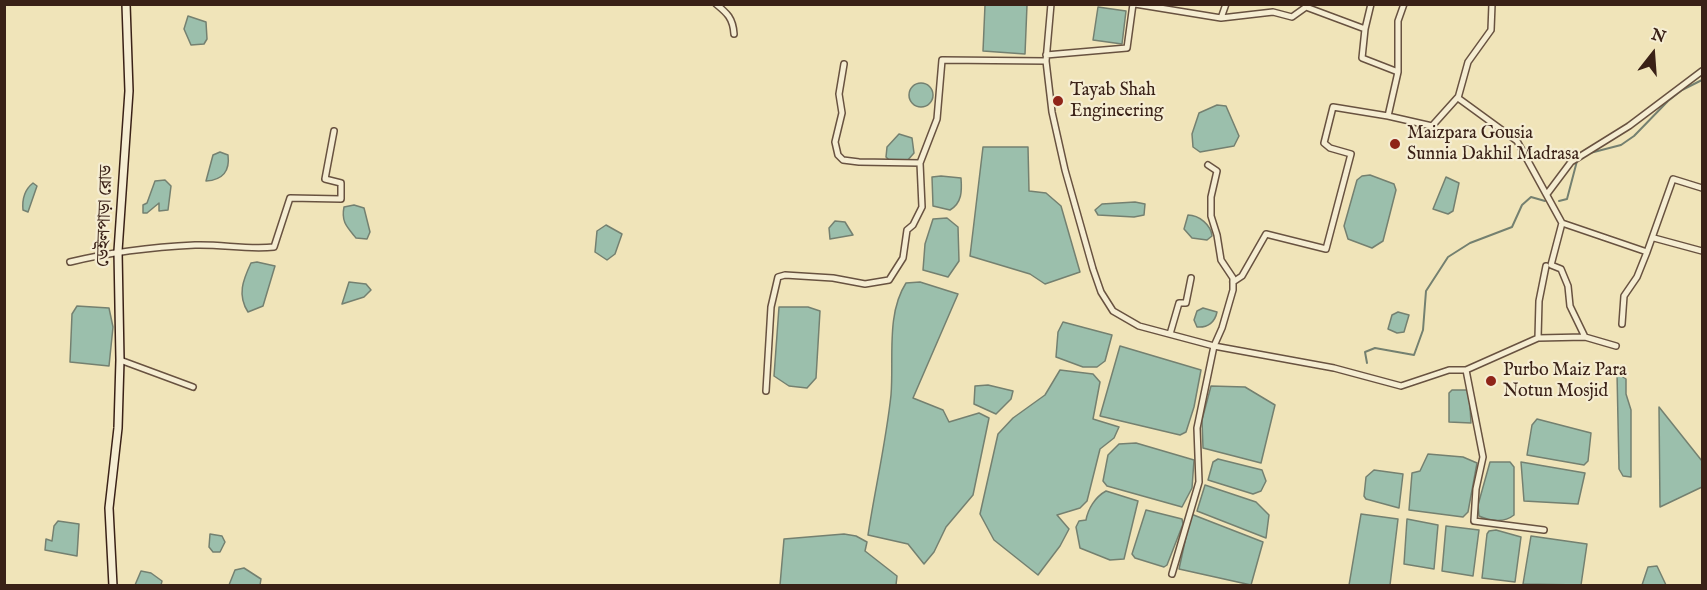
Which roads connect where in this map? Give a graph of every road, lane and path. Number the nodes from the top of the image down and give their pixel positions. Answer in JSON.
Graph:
{"nodes":[{"id":1,"x":126,"y":4,"type":"edge"},
{"id":2,"x":716,"y":4,"type":"edge"},
{"id":3,"x":1051,"y":4,"type":"edge"},
{"id":4,"x":1134,"y":4,"type":"edge"},
{"id":5,"x":1227,"y":4,"type":"edge"},
{"id":6,"x":1371,"y":4,"type":"edge"},
{"id":7,"x":1404,"y":4,"type":"edge"},
{"id":8,"x":1492,"y":4,"type":"edge"},
{"id":9,"x":1221,"y":18,"type":"junction"},
{"id":10,"x":1365,"y":29,"type":"junction"},
{"id":11,"x":734,"y":34,"type":"dead end"},
{"id":12,"x":1046,"y":58,"type":"junction"},
{"id":13,"x":844,"y":64,"type":"dead end"},
{"id":14,"x":1702,"y":71,"type":"edge"},
{"id":15,"x":1398,"y":72,"type":"junction"},
{"id":16,"x":1458,"y":97,"type":"junction"},
{"id":17,"x":1388,"y":116,"type":"junction"},
{"id":18,"x":334,"y":131,"type":"dead end"},
{"id":19,"x":920,"y":163,"type":"junction"},
{"id":20,"x":1208,"y":165,"type":"dead end"},
{"id":21,"x":1702,"y":188,"type":"edge"},
{"id":22,"x":1547,"y":194,"type":"junction"},
{"id":23,"x":1562,"y":223,"type":"junction"},
{"id":24,"x":1654,"y":238,"type":"junction"},
{"id":25,"x":118,"y":251,"type":"junction"},
{"id":26,"x":1702,"y":251,"type":"edge"},
{"id":27,"x":1647,"y":252,"type":"junction"},
{"id":28,"x":70,"y":262,"type":"dead end"},
{"id":29,"x":1546,"y":266,"type":"dead end"},
{"id":30,"x":1191,"y":278,"type":"dead end"},
{"id":31,"x":1233,"y":282,"type":"junction"},
{"id":32,"x":1622,"y":324,"type":"dead end"},
{"id":33,"x":1170,"y":334,"type":"junction"},
{"id":34,"x":1585,"y":337,"type":"junction"},
{"id":35,"x":1538,"y":338,"type":"junction"},
{"id":36,"x":1214,"y":346,"type":"junction"},
{"id":37,"x":1616,"y":346,"type":"dead end"},
{"id":38,"x":120,"y":360,"type":"junction"},
{"id":39,"x":1466,"y":370,"type":"junction"},
{"id":40,"x":193,"y":387,"type":"dead end"},
{"id":41,"x":766,"y":391,"type":"dead end"},
{"id":42,"x":1544,"y":530,"type":"dead end"},
{"id":43,"x":1172,"y":574,"type":"dead end"},
{"id":44,"x":113,"y":585,"type":"edge"}],
"edges":[{"from":1,"to":25,"type":"main road","name":"ডেইলপাড়া রোড"},
{"from":2,"to":11,"type":"street"},
{"from":3,"to":12,"type":"street"},
{"from":4,"to":9,"type":"street"},
{"from":4,"to":12,"type":"street"},
{"from":5,"to":9,"type":"street"},
{"from":6,"to":10,"type":"street"},
{"from":7,"to":15,"type":"street"},
{"from":8,"to":16,"type":"street"},
{"from":9,"to":10,"type":"street"},
{"from":10,"to":15,"type":"street"},
{"from":12,"to":19,"type":"street"},
{"from":12,"to":33,"type":"street"},
{"from":13,"to":19,"type":"street"},
{"from":14,"to":22,"type":"street"},
{"from":15,"to":17,"type":"street"},
{"from":16,"to":17,"type":"street"},
{"from":16,"to":22,"type":"street"},
{"from":17,"to":31,"type":"street"},
{"from":18,"to":25,"type":"street"},
{"from":19,"to":41,"type":"street"},
{"from":20,"to":31,"type":"street"},
{"from":21,"to":24,"type":"street"},
{"from":22,"to":23,"type":"street"},
{"from":23,"to":27,"type":"street"},
{"from":23,"to":34,"type":"street"},
{"from":24,"to":26,"type":"street"},
{"from":24,"to":27,"type":"street"},
{"from":25,"to":28,"type":"street"},
{"from":25,"to":38,"type":"main road","name":"ডেইলপাড়া রোড"},
{"from":27,"to":32,"type":"street"},
{"from":29,"to":35,"type":"street"},
{"from":30,"to":33,"type":"street"},
{"from":31,"to":36,"type":"street"},
{"from":33,"to":36,"type":"street"},
{"from":34,"to":35,"type":"street"},
{"from":34,"to":37,"type":"street"},
{"from":35,"to":39,"type":"street"},
{"from":36,"to":39,"type":"street"},
{"from":36,"to":43,"type":"street"},
{"from":38,"to":40,"type":"street"},
{"from":38,"to":44,"type":"main road","name":"ডেইলপাড়া রোড"},
{"from":39,"to":42,"type":"street"}]}
